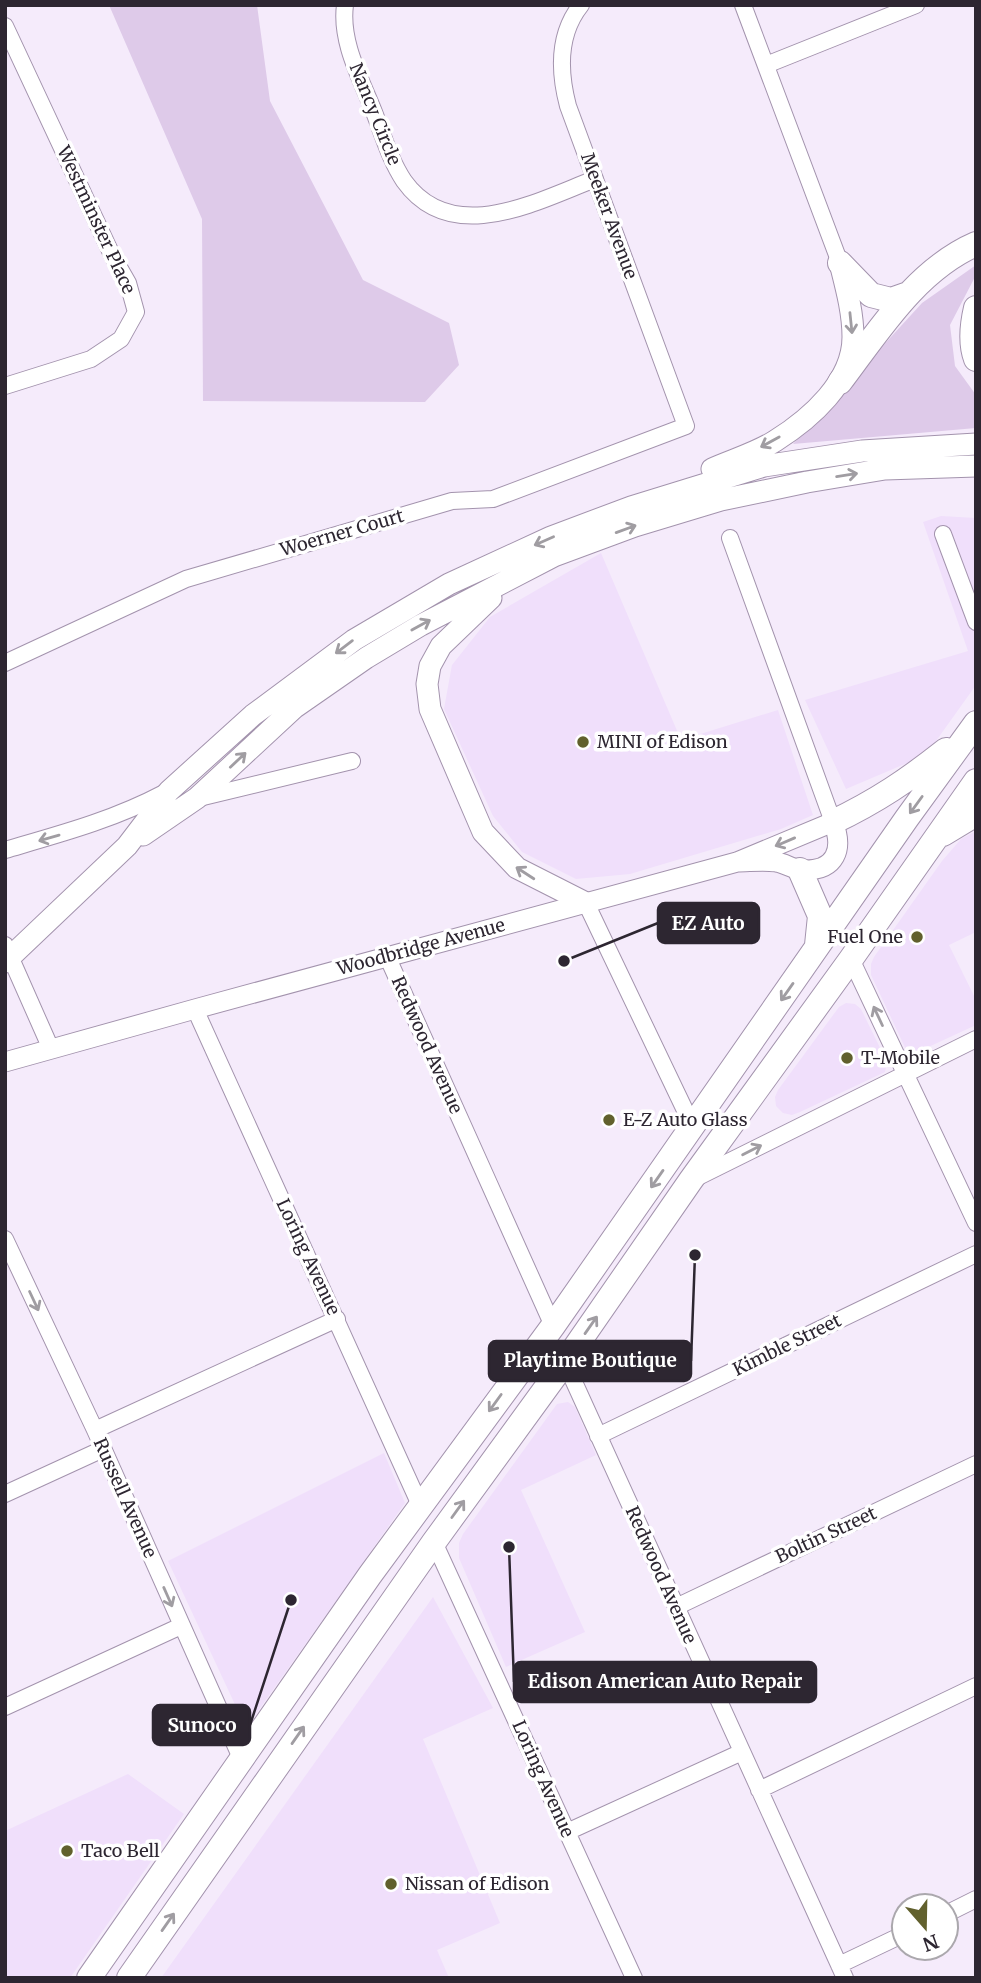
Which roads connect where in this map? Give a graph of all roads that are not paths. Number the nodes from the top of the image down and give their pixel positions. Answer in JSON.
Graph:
{"nodes":[{"id":1,"x":345,"y":5,"type":"edge"},
{"id":2,"x":580,"y":5,"type":"edge"},
{"id":3,"x":743,"y":5,"type":"edge"},
{"id":4,"x":916,"y":5,"type":"edge"},
{"id":5,"x":5,"y":26,"type":"edge"},
{"id":6,"x":766,"y":65,"type":"junction"},
{"id":7,"x":595,"y":179,"type":"junction"},
{"id":8,"x":976,"y":244,"type":"edge"},
{"id":9,"x":841,"y":263,"type":"junction"},
{"id":10,"x":908,"y":294,"type":"junction"},
{"id":11,"x":976,"y":307,"type":"edge"},
{"id":12,"x":976,"y":359,"type":"edge"},
{"id":13,"x":840,"y":382,"type":"junction"},
{"id":14,"x":5,"y":386,"type":"edge"},
{"id":15,"x":686,"y":426,"type":"joint"},
{"id":16,"x":976,"y":444,"type":"edge"},
{"id":17,"x":976,"y":466,"type":"edge"},
{"id":18,"x":631,"y":507,"type":"junction"},
{"id":19,"x":943,"y":534,"type":"dead end"},
{"id":20,"x":730,"y":538,"type":"dead end"},
{"id":21,"x":554,"y":555,"type":"junction"},
{"id":22,"x":976,"y":622,"type":"edge"},
{"id":23,"x":5,"y":663,"type":"edge"},
{"id":24,"x":973,"y":727,"type":"edge"},
{"id":25,"x":352,"y":761,"type":"dead end"},
{"id":26,"x":976,"y":781,"type":"edge"},
{"id":27,"x":169,"y":791,"type":"junction"},
{"id":28,"x":197,"y":798,"type":"junction"},
{"id":29,"x":976,"y":814,"type":"edge"},
{"id":30,"x":833,"y":822,"type":"junction"},
{"id":31,"x":931,"y":842,"type":"junction"},
{"id":32,"x":127,"y":846,"type":"junction"},
{"id":33,"x":5,"y":850,"type":"edge"},
{"id":34,"x":737,"y":862,"type":"junction"},
{"id":35,"x":800,"y":870,"type":"junction"},
{"id":36,"x":586,"y":903,"type":"junction"},
{"id":37,"x":816,"y":950,"type":"junction"},
{"id":38,"x":7,"y":955,"type":"edge"},
{"id":39,"x":387,"y":956,"type":"junction"},
{"id":40,"x":851,"y":960,"type":"junction"},
{"id":41,"x":195,"y":1009,"type":"junction"},
{"id":42,"x":976,"y":1039,"type":"edge"},
{"id":43,"x":51,"y":1049,"type":"junction"},
{"id":44,"x":5,"y":1062,"type":"edge"},
{"id":45,"x":905,"y":1073,"type":"junction"},
{"id":46,"x":693,"y":1127,"type":"junction"},
{"id":47,"x":691,"y":1180,"type":"junction"},
{"id":48,"x":976,"y":1223,"type":"edge"},
{"id":49,"x":5,"y":1239,"type":"edge"},
{"id":50,"x":976,"y":1254,"type":"edge"},
{"id":51,"x":21,"y":1273,"type":"junction"},
{"id":52,"x":5,"y":1280,"type":"edge"},
{"id":53,"x":337,"y":1319,"type":"junction"},
{"id":54,"x":553,"y":1326,"type":"junction"},
{"id":55,"x":565,"y":1362,"type":"junction"},
{"id":56,"x":95,"y":1430,"type":"junction"},
{"id":57,"x":598,"y":1436,"type":"junction"},
{"id":58,"x":103,"y":1449,"type":"junction"},
{"id":59,"x":976,"y":1464,"type":"edge"},
{"id":60,"x":5,"y":1494,"type":"edge"},
{"id":61,"x":420,"y":1505,"type":"junction"},
{"id":62,"x":434,"y":1542,"type":"junction"},
{"id":63,"x":676,"y":1606,"type":"junction"},
{"id":64,"x":181,"y":1626,"type":"junction"},
{"id":65,"x":976,"y":1686,"type":"edge"},
{"id":66,"x":5,"y":1707,"type":"edge"},
{"id":67,"x":742,"y":1752,"type":"junction"},
{"id":68,"x":241,"y":1758,"type":"junction"},
{"id":69,"x":759,"y":1790,"type":"junction"},
{"id":70,"x":567,"y":1832,"type":"junction"},
{"id":71,"x":976,"y":1899,"type":"edge"},
{"id":72,"x":960,"y":1907,"type":"edge"},
{"id":73,"x":890,"y":1942,"type":"edge"},
{"id":74,"x":842,"y":1971,"type":"edge"},
{"id":75,"x":89,"y":1978,"type":"edge"},
{"id":76,"x":129,"y":1978,"type":"edge"},
{"id":77,"x":634,"y":1978,"type":"edge"}],
"edges":[{"from":1,"to":7,"type":"street","name":"Nancy Circle"},
{"from":2,"to":7,"type":"street","name":"Meeker Avenue"},
{"from":3,"to":6,"type":"street"},
{"from":4,"to":6,"type":"street"},
{"from":5,"to":14,"type":"street","name":"Westminster Place"},
{"from":6,"to":9,"type":"street"},
{"from":7,"to":15,"type":"street","name":"Meeker Avenue"},
{"from":8,"to":10,"type":"highway"},
{"from":9,"to":10,"type":"highway"},
{"from":9,"to":13,"type":"main road","one_way":true},
{"from":10,"to":13,"type":"highway"},
{"from":11,"to":12,"type":"highway"},
{"from":13,"to":18,"type":"main road","one_way":true},
{"from":15,"to":23,"type":"street","name":"Woerner Court"},
{"from":16,"to":18,"type":"main road"},
{"from":21,"to":17,"type":"main road","one_way":true},
{"from":18,"to":27,"type":"main road","one_way":true},
{"from":19,"to":22,"type":"street"},
{"from":20,"to":30,"type":"street"},
{"from":28,"to":21,"type":"main road","one_way":true},
{"from":36,"to":21,"type":"main road","one_way":true},
{"from":24,"to":30,"type":"highway"},
{"from":24,"to":37,"type":"highway","one_way":true},
{"from":25,"to":28,"type":"street"},
{"from":26,"to":31,"type":"highway"},
{"from":27,"to":32,"type":"main road"},
{"from":27,"to":33,"type":"street","one_way":true},
{"from":28,"to":32,"type":"main road"},
{"from":29,"to":31,"type":"highway"},
{"from":30,"to":34,"type":"street","name":"Woodbridge Avenue","one_way":true},
{"from":30,"to":35,"type":"street"},
{"from":31,"to":40,"type":"highway"},
{"from":32,"to":38,"type":"main road"},
{"from":34,"to":35,"type":"street"},
{"from":34,"to":36,"type":"street","name":"Woodbridge Avenue"},
{"from":35,"to":37,"type":"highway"},
{"from":36,"to":39,"type":"street","name":"Woodbridge Avenue"},
{"from":36,"to":46,"type":"street"},
{"from":37,"to":46,"type":"highway","one_way":true},
{"from":38,"to":43,"type":"street"},
{"from":39,"to":41,"type":"street","name":"Woodbridge Avenue"},
{"from":39,"to":54,"type":"street","name":"Redwood Avenue"},
{"from":45,"to":40,"type":"street","one_way":true},
{"from":40,"to":47,"type":"highway"},
{"from":41,"to":43,"type":"street","name":"Woodbridge Avenue"},
{"from":41,"to":53,"type":"street","name":"Loring Avenue"},
{"from":42,"to":45,"type":"street"},
{"from":43,"to":44,"type":"street","name":"Woodbridge Avenue"},
{"from":47,"to":45,"type":"street","one_way":true},
{"from":45,"to":48,"type":"street"},
{"from":46,"to":54,"type":"highway","one_way":true},
{"from":55,"to":47,"type":"highway","one_way":true},
{"from":49,"to":51,"type":"street","name":"Russell Avenue"},
{"from":50,"to":57,"type":"street","name":"Kimble Street"},
{"from":51,"to":52,"type":"street"},
{"from":51,"to":56,"type":"street","name":"Russell Avenue","one_way":true},
{"from":53,"to":56,"type":"street"},
{"from":53,"to":61,"type":"street","name":"Loring Avenue"},
{"from":54,"to":61,"type":"highway","one_way":true},
{"from":55,"to":57,"type":"street","name":"Redwood Avenue"},
{"from":62,"to":55,"type":"highway","one_way":true},
{"from":56,"to":58,"type":"street","name":"Russell Avenue"},
{"from":57,"to":63,"type":"street","name":"Redwood Avenue"},
{"from":58,"to":60,"type":"street"},
{"from":58,"to":64,"type":"street","name":"Russell Avenue","one_way":true},
{"from":59,"to":63,"type":"street","name":"Boltin Street"},
{"from":61,"to":68,"type":"highway"},
{"from":62,"to":70,"type":"street","name":"Loring Avenue"},
{"from":76,"to":62,"type":"highway","one_way":true},
{"from":63,"to":67,"type":"street","name":"Redwood Avenue"},
{"from":64,"to":66,"type":"street"},
{"from":64,"to":68,"type":"street","name":"Russell Avenue"},
{"from":65,"to":69,"type":"street"},
{"from":67,"to":69,"type":"street","name":"Redwood Avenue"},
{"from":67,"to":70,"type":"street"},
{"from":68,"to":75,"type":"highway"},
{"from":69,"to":74,"type":"street","name":"Redwood Avenue"},
{"from":70,"to":77,"type":"street","name":"Loring Avenue"},
{"from":71,"to":72,"type":"street"},
{"from":73,"to":74,"type":"street"}]}
